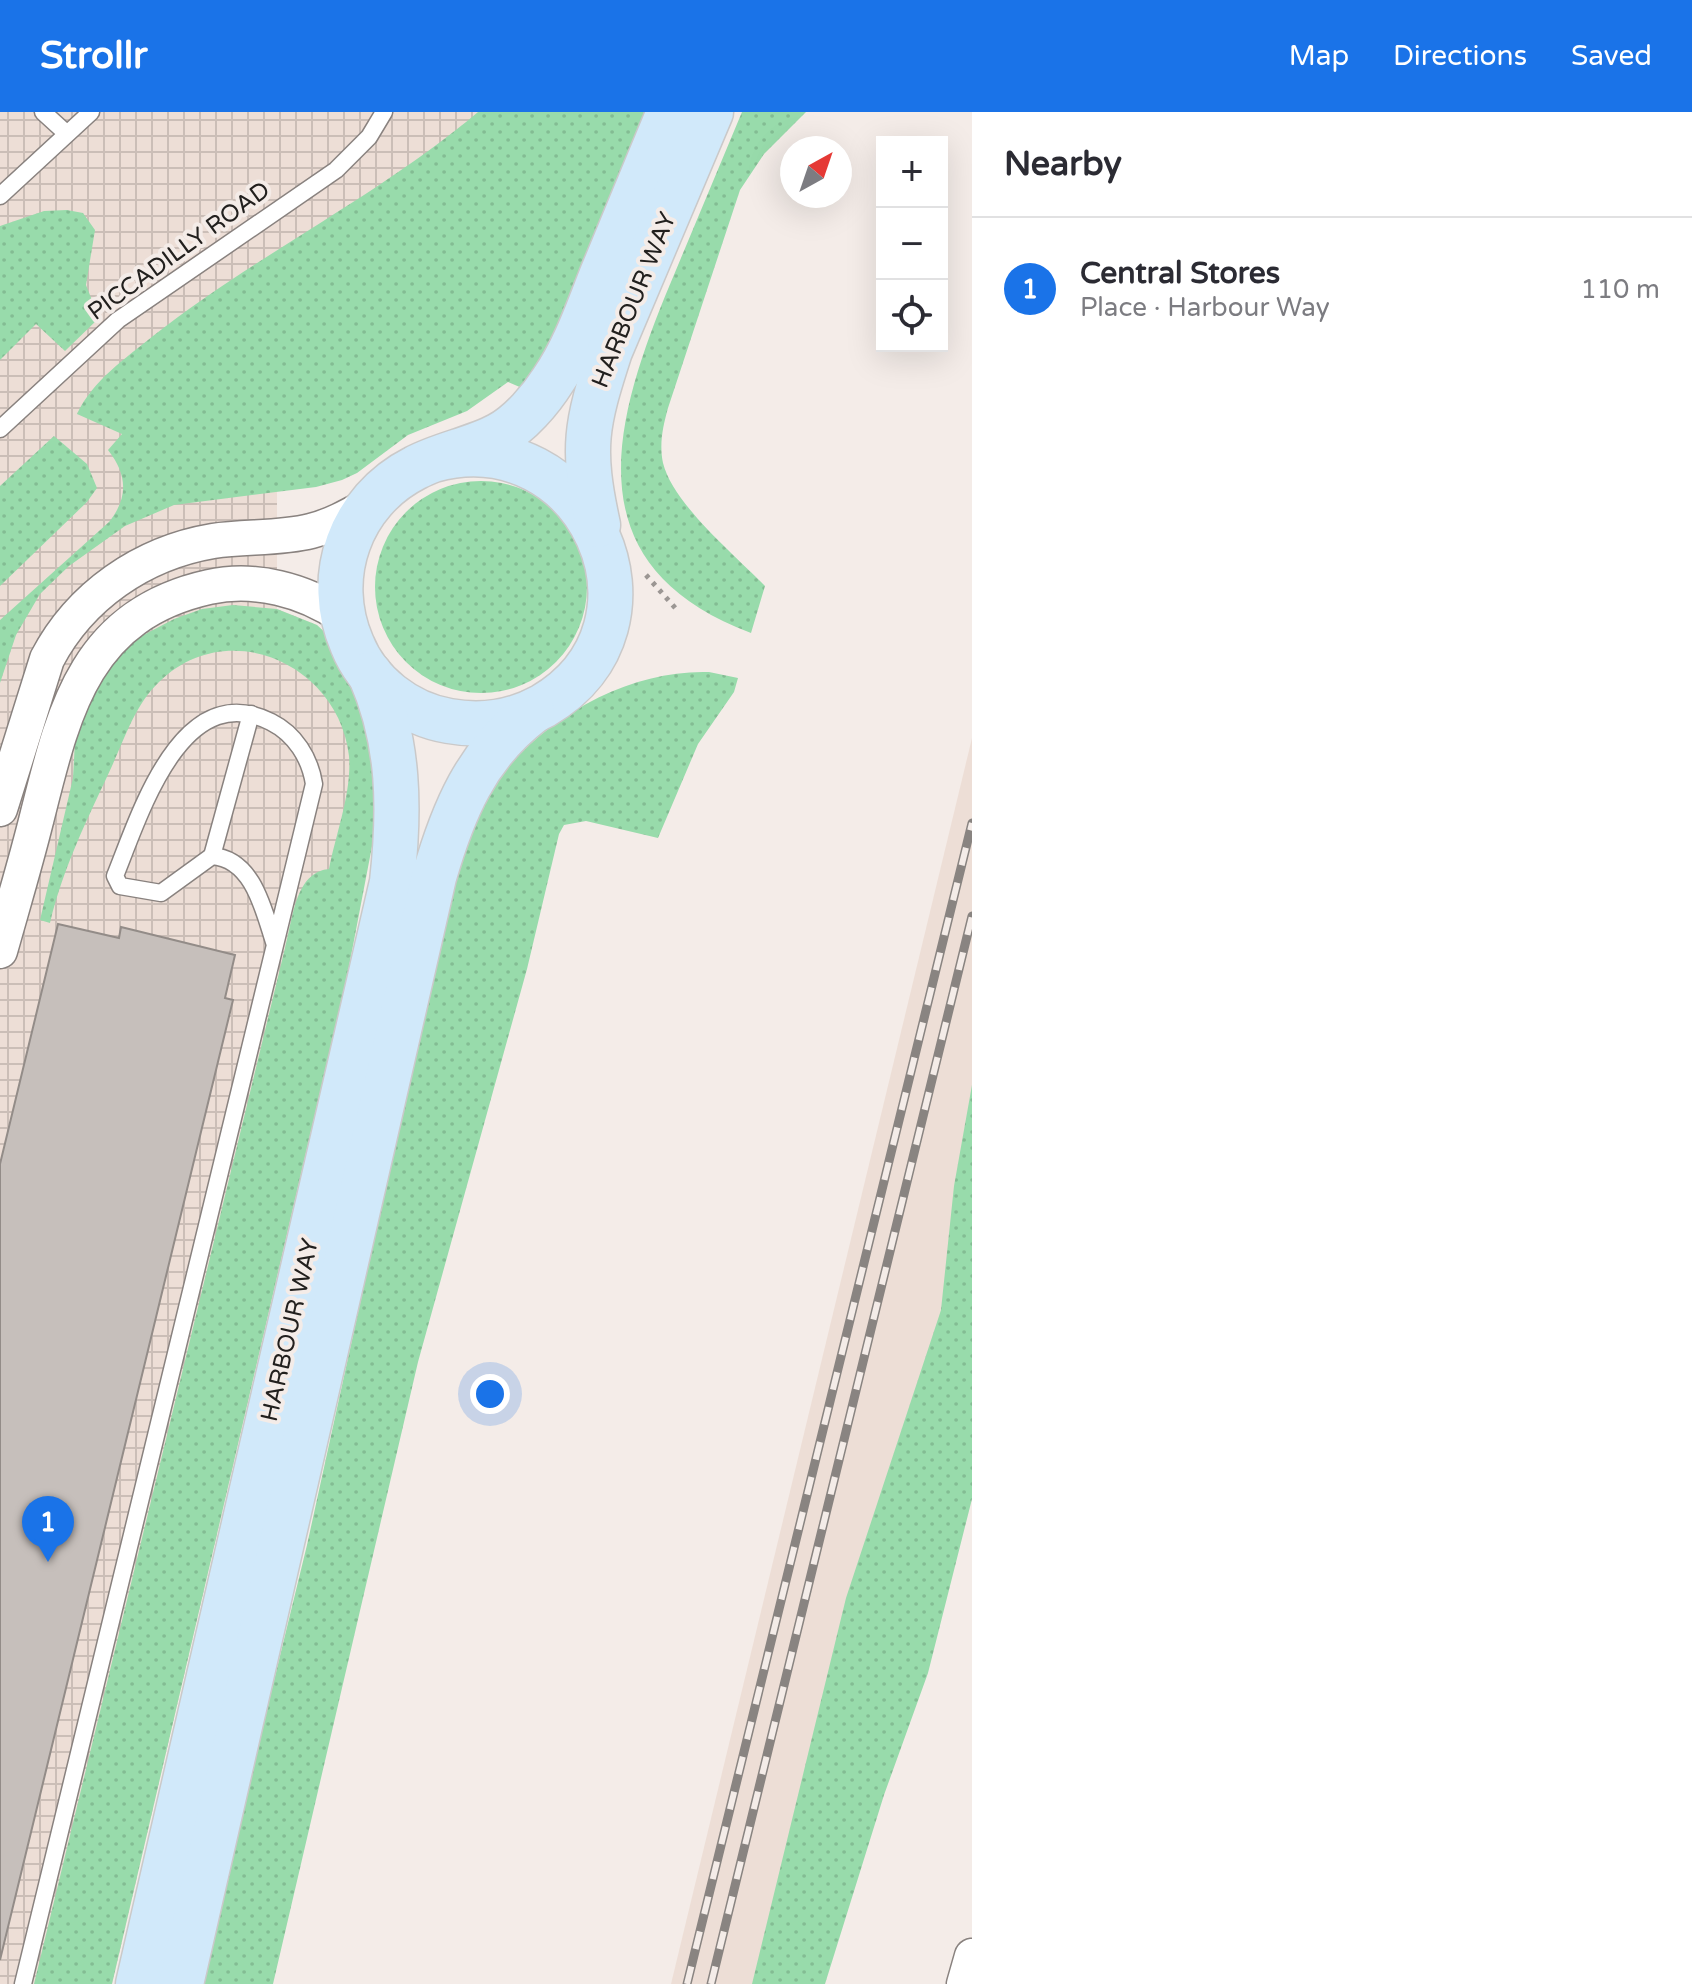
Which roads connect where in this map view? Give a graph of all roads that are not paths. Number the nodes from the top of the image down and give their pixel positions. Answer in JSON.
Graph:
{"nodes":[{"id":1,"x":43,"y":112,"type":"edge"},
{"id":2,"x":91,"y":112,"type":"edge"},
{"id":3,"x":384,"y":112,"type":"edge"},
{"id":4,"x":669,"y":112,"type":"edge"},
{"id":5,"x":711,"y":112,"type":"edge"},
{"id":6,"x":66,"y":133,"type":"junction"},
{"id":7,"x":0,"y":196,"type":"edge"},
{"id":8,"x":0,"y":429,"type":"edge"},
{"id":9,"x":433,"y":460,"type":"junction"},
{"id":10,"x":367,"y":506,"type":"junction"},
{"id":11,"x":602,"y":542,"type":"junction"},
{"id":12,"x":342,"y":616,"type":"junction"},
{"id":13,"x":370,"y":674,"type":"junction"},
{"id":14,"x":532,"y":712,"type":"junction"},
{"id":15,"x":251,"y":714,"type":"junction"},
{"id":16,"x":0,"y":809,"type":"edge"},
{"id":17,"x":212,"y":856,"type":"junction"},
{"id":18,"x":275,"y":945,"type":"junction"},
{"id":19,"x":0,"y":951,"type":"edge"},
{"id":20,"x":23,"y":1984,"type":"edge"},
{"id":21,"x":138,"y":1984,"type":"edge"},
{"id":22,"x":181,"y":1984,"type":"edge"}],
"edges":[{"from":1,"to":6,"type":"lane"},
{"from":2,"to":6,"type":"lane"},
{"from":3,"to":8,"type":"lane","name":"PICCADILLY ROAD"},
{"from":4,"to":9,"type":"main road","name":"HARBOUR WAY"},
{"from":5,"to":11,"type":"main road","name":"HARBOUR WAY"},
{"from":6,"to":7,"type":"lane"},
{"from":9,"to":10,"type":"main road"},
{"from":9,"to":11,"type":"main road"},
{"from":10,"to":12,"type":"main road"},
{"from":10,"to":16,"type":"street"},
{"from":11,"to":14,"type":"main road"},
{"from":12,"to":13,"type":"main road"},
{"from":12,"to":19,"type":"street"},
{"from":13,"to":14,"type":"main road"},
{"from":13,"to":21,"type":"main road","name":"HARBOUR WAY"},
{"from":14,"to":22,"type":"main road","name":"HARBOUR WAY"},
{"from":15,"to":17,"type":"lane"},
{"from":15,"to":17,"type":"lane"},
{"from":15,"to":18,"type":"lane"},
{"from":17,"to":18,"type":"lane"},
{"from":18,"to":20,"type":"lane"}]}
